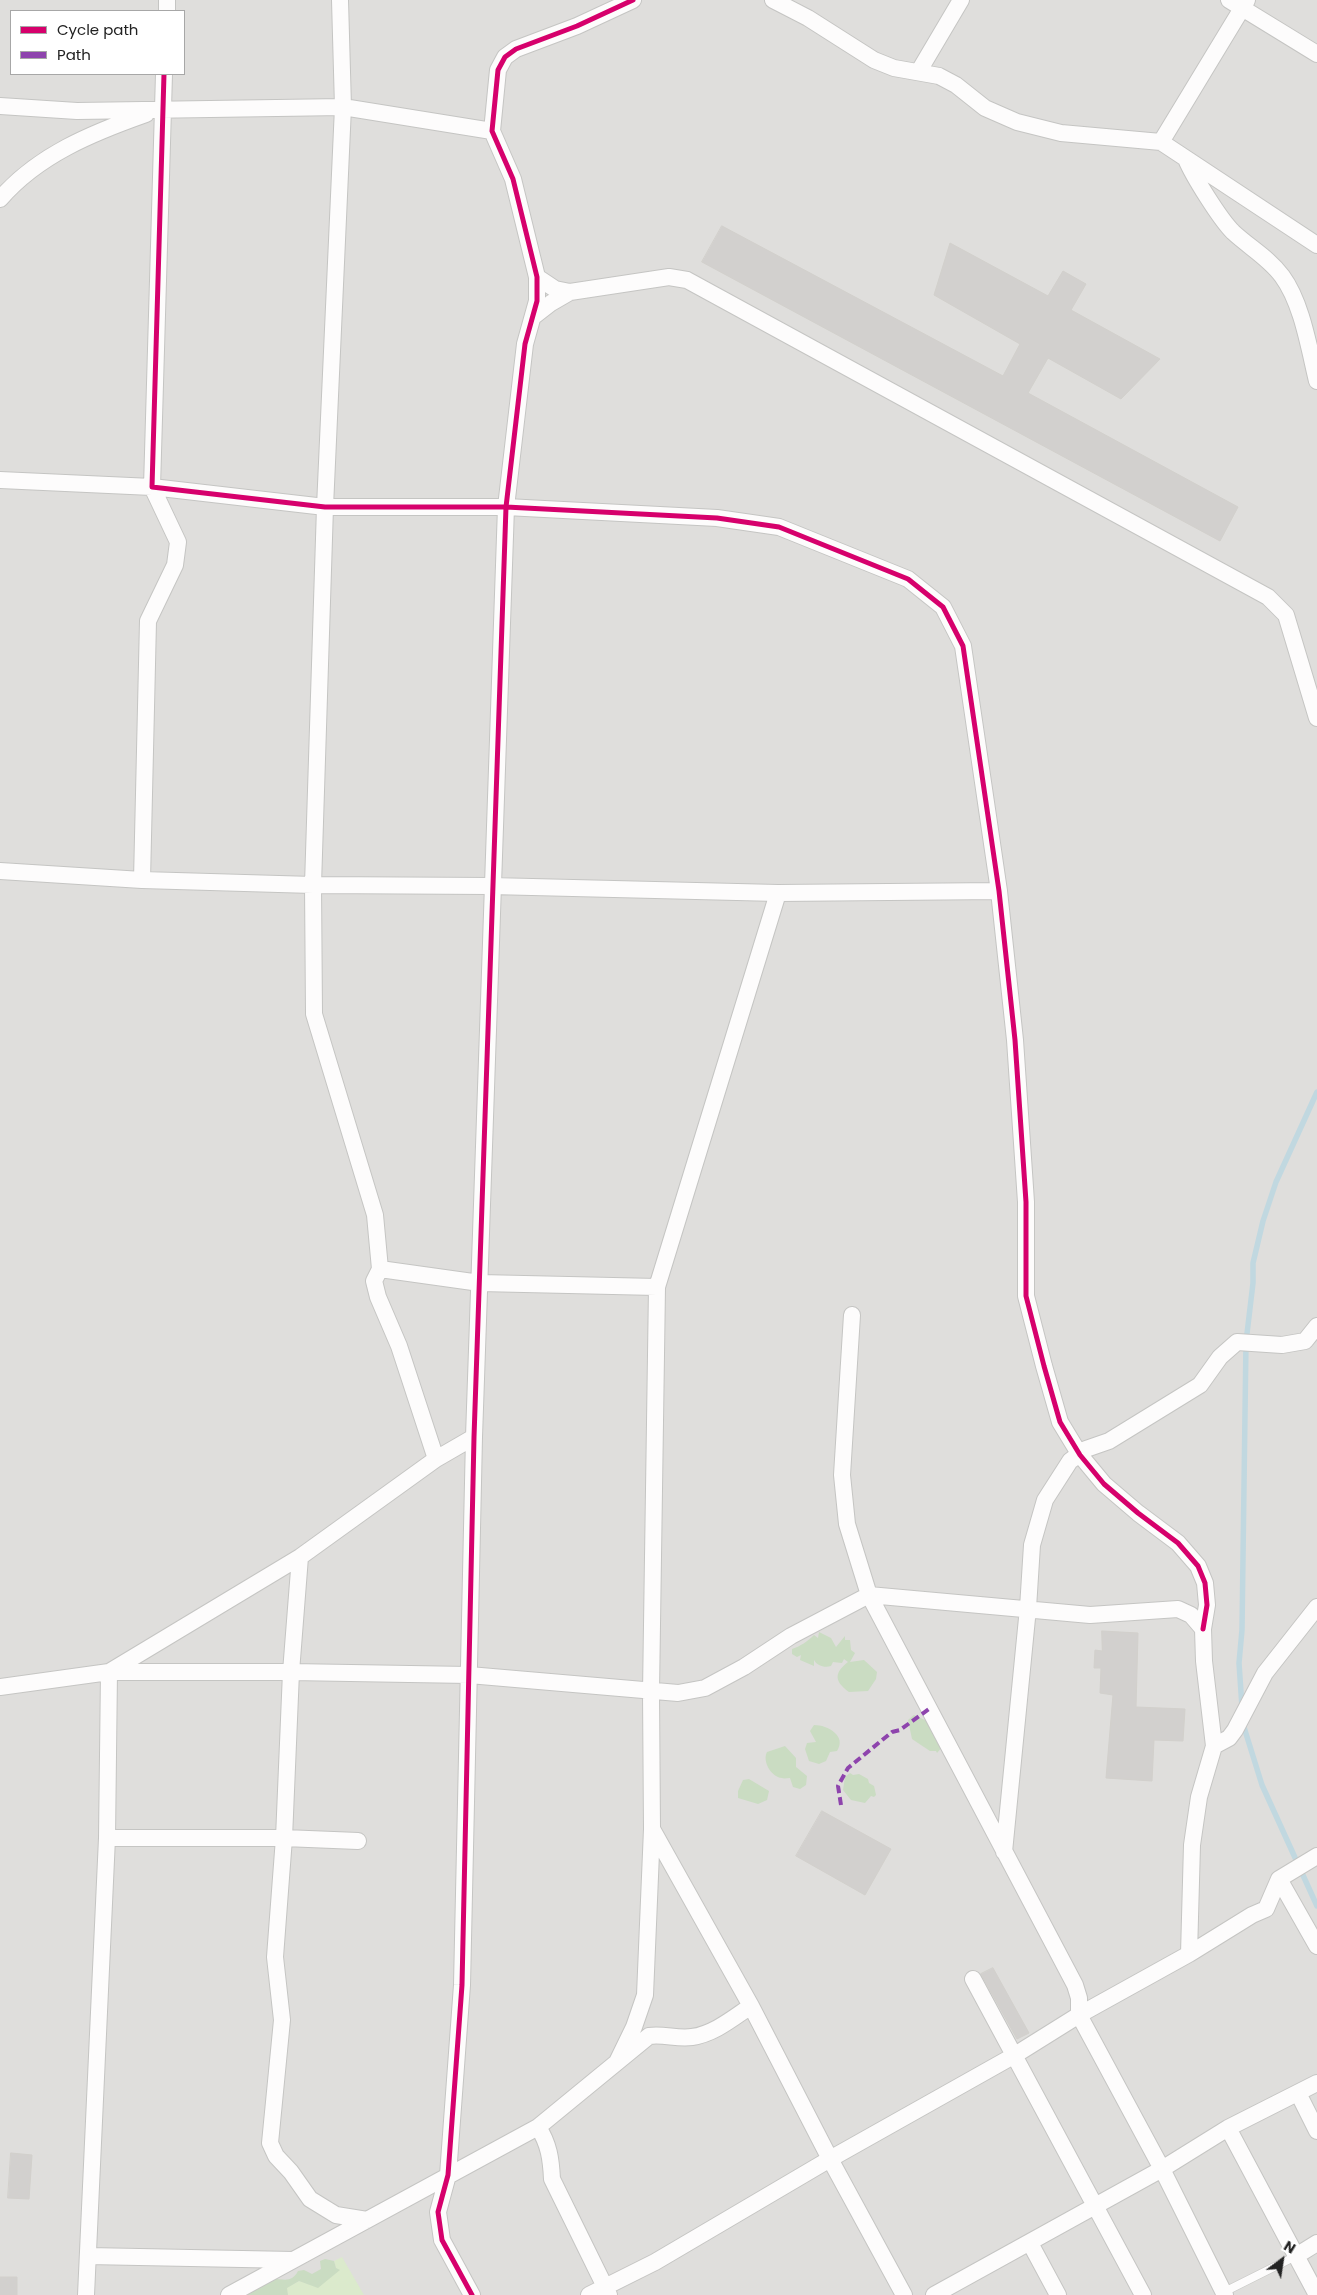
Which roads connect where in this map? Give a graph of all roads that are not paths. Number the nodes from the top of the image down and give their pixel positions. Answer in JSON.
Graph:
{"nodes":[{"id":1,"x":340,"y":0,"type":"edge"},
{"id":2,"x":633,"y":0,"type":"edge"},
{"id":3,"x":773,"y":0,"type":"edge"},
{"id":4,"x":961,"y":0,"type":"edge"},
{"id":5,"x":1239,"y":3,"type":"edge"},
{"id":6,"x":1317,"y":54,"type":"edge"},
{"id":7,"x":919,"y":72,"type":"junction"},
{"id":8,"x":164,"y":75,"type":"edge"},
{"id":9,"x":0,"y":106,"type":"edge"},
{"id":10,"x":343,"y":107,"type":"junction"},
{"id":11,"x":162,"y":108,"type":"junction"},
{"id":12,"x":492,"y":131,"type":"junction"},
{"id":13,"x":1161,"y":142,"type":"junction"},
{"id":14,"x":1186,"y":159,"type":"junction"},
{"id":15,"x":0,"y":199,"type":"edge"},
{"id":16,"x":1317,"y":245,"type":"edge"},
{"id":17,"x":538,"y":277,"type":"junction"},
{"id":18,"x":570,"y":292,"type":"junction"},
{"id":19,"x":533,"y":317,"type":"junction"},
{"id":20,"x":1317,"y":381,"type":"edge"},
{"id":21,"x":0,"y":480,"type":"edge"},
{"id":22,"x":152,"y":487,"type":"junction"},
{"id":23,"x":325,"y":507,"type":"junction"},
{"id":24,"x":506,"y":508,"type":"junction"},
{"id":25,"x":1317,"y":718,"type":"edge"},
{"id":26,"x":0,"y":872,"type":"edge"},
{"id":27,"x":142,"y":880,"type":"junction"},
{"id":28,"x":312,"y":885,"type":"junction"},
{"id":29,"x":491,"y":886,"type":"junction"},
{"id":30,"x":999,"y":891,"type":"junction"},
{"id":31,"x":778,"y":893,"type":"junction"},
{"id":32,"x":380,"y":1269,"type":"junction"},
{"id":33,"x":480,"y":1284,"type":"junction"},
{"id":34,"x":657,"y":1287,"type":"junction"},
{"id":35,"x":852,"y":1315,"type":"dead end"},
{"id":36,"x":1317,"y":1326,"type":"edge"},
{"id":37,"x":474,"y":1437,"type":"junction"},
{"id":38,"x":1080,"y":1454,"type":"junction"},
{"id":39,"x":436,"y":1459,"type":"junction"},
{"id":40,"x":300,"y":1557,"type":"junction"},
{"id":41,"x":869,"y":1595,"type":"junction"},
{"id":42,"x":1028,"y":1608,"type":"junction"},
{"id":43,"x":1316,"y":1613,"type":"edge"},
{"id":44,"x":1204,"y":1629,"type":"junction"},
{"id":45,"x":109,"y":1672,"type":"junction"},
{"id":46,"x":290,"y":1672,"type":"junction"},
{"id":47,"x":469,"y":1676,"type":"junction"},
{"id":48,"x":0,"y":1688,"type":"edge"},
{"id":49,"x":651,"y":1692,"type":"junction"},
{"id":50,"x":1214,"y":1746,"type":"junction"},
{"id":51,"x":652,"y":1829,"type":"junction"},
{"id":52,"x":107,"y":1838,"type":"junction"},
{"id":53,"x":284,"y":1838,"type":"junction"},
{"id":54,"x":358,"y":1841,"type":"dead end"},
{"id":55,"x":1004,"y":1853,"type":"junction"},
{"id":56,"x":1317,"y":1856,"type":"edge"},
{"id":57,"x":1279,"y":1879,"type":"junction"},
{"id":58,"x":1317,"y":1946,"type":"edge"},
{"id":59,"x":1189,"y":1954,"type":"junction"},
{"id":60,"x":973,"y":1980,"type":"dead end"},
{"id":61,"x":751,"y":2006,"type":"junction"},
{"id":62,"x":1079,"y":2015,"type":"junction"},
{"id":63,"x":1015,"y":2055,"type":"junction"},
{"id":64,"x":617,"y":2062,"type":"junction"},
{"id":65,"x":1317,"y":2083,"type":"edge"},
{"id":66,"x":1298,"y":2093,"type":"junction"},
{"id":67,"x":538,"y":2127,"type":"junction"},
{"id":68,"x":1228,"y":2128,"type":"junction"},
{"id":69,"x":1317,"y":2131,"type":"edge"},
{"id":70,"x":830,"y":2160,"type":"junction"},
{"id":71,"x":1162,"y":2169,"type":"junction"},
{"id":72,"x":448,"y":2174,"type":"junction"},
{"id":73,"x":1095,"y":2205,"type":"junction"},
{"id":74,"x":366,"y":2220,"type":"junction"},
{"id":75,"x":1030,"y":2243,"type":"junction"},
{"id":76,"x":1317,"y":2243,"type":"edge"},
{"id":77,"x":88,"y":2256,"type":"junction"},
{"id":78,"x":1296,"y":2256,"type":"junction"},
{"id":79,"x":293,"y":2260,"type":"junction"},
{"id":80,"x":607,"y":2291,"type":"edge"},
{"id":81,"x":1223,"y":2294,"type":"edge"},
{"id":82,"x":86,"y":2295,"type":"edge"},
{"id":83,"x":229,"y":2295,"type":"edge"},
{"id":84,"x":472,"y":2295,"type":"edge"},
{"id":85,"x":589,"y":2295,"type":"edge"},
{"id":86,"x":904,"y":2295,"type":"edge"},
{"id":87,"x":934,"y":2295,"type":"edge"},
{"id":88,"x":1058,"y":2295,"type":"edge"},
{"id":89,"x":1143,"y":2295,"type":"edge"},
{"id":90,"x":1317,"y":2295,"type":"edge"}],
"edges":[{"from":1,"to":10,"type":"street"},
{"from":2,"to":12,"type":"street"},
{"from":3,"to":7,"type":"street"},
{"from":4,"to":7,"type":"street"},
{"from":5,"to":6,"type":"street"},
{"from":5,"to":13,"type":"street"},
{"from":7,"to":13,"type":"street"},
{"from":8,"to":11,"type":"street"},
{"from":9,"to":11,"type":"street"},
{"from":10,"to":11,"type":"street"},
{"from":10,"to":12,"type":"street"},
{"from":10,"to":23,"type":"street"},
{"from":11,"to":15,"type":"street"},
{"from":11,"to":22,"type":"street"},
{"from":12,"to":17,"type":"street"},
{"from":13,"to":14,"type":"street"},
{"from":14,"to":16,"type":"street"},
{"from":14,"to":20,"type":"street"},
{"from":17,"to":18,"type":"street"},
{"from":17,"to":19,"type":"street"},
{"from":18,"to":19,"type":"street"},
{"from":18,"to":25,"type":"street"},
{"from":19,"to":24,"type":"street"},
{"from":21,"to":22,"type":"street"},
{"from":22,"to":23,"type":"street"},
{"from":22,"to":27,"type":"street"},
{"from":23,"to":24,"type":"street"},
{"from":23,"to":28,"type":"street"},
{"from":24,"to":29,"type":"street"},
{"from":24,"to":30,"type":"street"},
{"from":26,"to":27,"type":"street"},
{"from":27,"to":28,"type":"street"},
{"from":28,"to":29,"type":"street"},
{"from":28,"to":32,"type":"street"},
{"from":29,"to":31,"type":"street"},
{"from":29,"to":33,"type":"street"},
{"from":30,"to":31,"type":"street"},
{"from":30,"to":38,"type":"street"},
{"from":31,"to":34,"type":"street"},
{"from":32,"to":33,"type":"street"},
{"from":32,"to":39,"type":"street"},
{"from":33,"to":34,"type":"street"},
{"from":33,"to":37,"type":"street"},
{"from":34,"to":49,"type":"street"},
{"from":35,"to":41,"type":"street"},
{"from":36,"to":38,"type":"street"},
{"from":37,"to":39,"type":"street"},
{"from":37,"to":47,"type":"street"},
{"from":38,"to":42,"type":"street"},
{"from":38,"to":44,"type":"street"},
{"from":39,"to":40,"type":"street"},
{"from":40,"to":45,"type":"street"},
{"from":40,"to":46,"type":"street"},
{"from":41,"to":42,"type":"street"},
{"from":41,"to":49,"type":"street"},
{"from":41,"to":55,"type":"street"},
{"from":42,"to":44,"type":"street"},
{"from":42,"to":55,"type":"street"},
{"from":43,"to":50,"type":"street"},
{"from":44,"to":50,"type":"street"},
{"from":45,"to":46,"type":"street"},
{"from":45,"to":48,"type":"street"},
{"from":45,"to":52,"type":"street"},
{"from":46,"to":47,"type":"street"},
{"from":46,"to":53,"type":"street"},
{"from":47,"to":49,"type":"street"},
{"from":47,"to":72,"type":"street"},
{"from":49,"to":51,"type":"street"},
{"from":50,"to":59,"type":"street"},
{"from":51,"to":61,"type":"street"},
{"from":51,"to":64,"type":"street"},
{"from":52,"to":53,"type":"street"},
{"from":52,"to":77,"type":"street"},
{"from":53,"to":54,"type":"street"},
{"from":53,"to":74,"type":"street"},
{"from":55,"to":62,"type":"street"},
{"from":56,"to":57,"type":"street"},
{"from":57,"to":58,"type":"street"},
{"from":57,"to":59,"type":"street"},
{"from":59,"to":62,"type":"street"},
{"from":60,"to":63,"type":"street"},
{"from":61,"to":64,"type":"street"},
{"from":61,"to":70,"type":"street"},
{"from":62,"to":63,"type":"street"},
{"from":62,"to":71,"type":"street"},
{"from":63,"to":70,"type":"street"},
{"from":63,"to":73,"type":"street"},
{"from":64,"to":67,"type":"street"},
{"from":65,"to":66,"type":"street"},
{"from":66,"to":68,"type":"street"},
{"from":66,"to":69,"type":"street"},
{"from":67,"to":72,"type":"street"},
{"from":67,"to":80,"type":"street"},
{"from":68,"to":71,"type":"street"},
{"from":68,"to":78,"type":"street"},
{"from":70,"to":80,"type":"street"},
{"from":70,"to":86,"type":"street"},
{"from":71,"to":73,"type":"street"},
{"from":71,"to":81,"type":"street"},
{"from":72,"to":74,"type":"street"},
{"from":72,"to":84,"type":"street"},
{"from":73,"to":75,"type":"street"},
{"from":73,"to":89,"type":"street"},
{"from":74,"to":79,"type":"street"},
{"from":75,"to":87,"type":"street"},
{"from":75,"to":88,"type":"street"},
{"from":76,"to":78,"type":"street"},
{"from":77,"to":79,"type":"street"},
{"from":77,"to":82,"type":"street"},
{"from":78,"to":81,"type":"lane"},
{"from":78,"to":90,"type":"street"},
{"from":79,"to":83,"type":"street"},
{"from":80,"to":85,"type":"street"}]}
